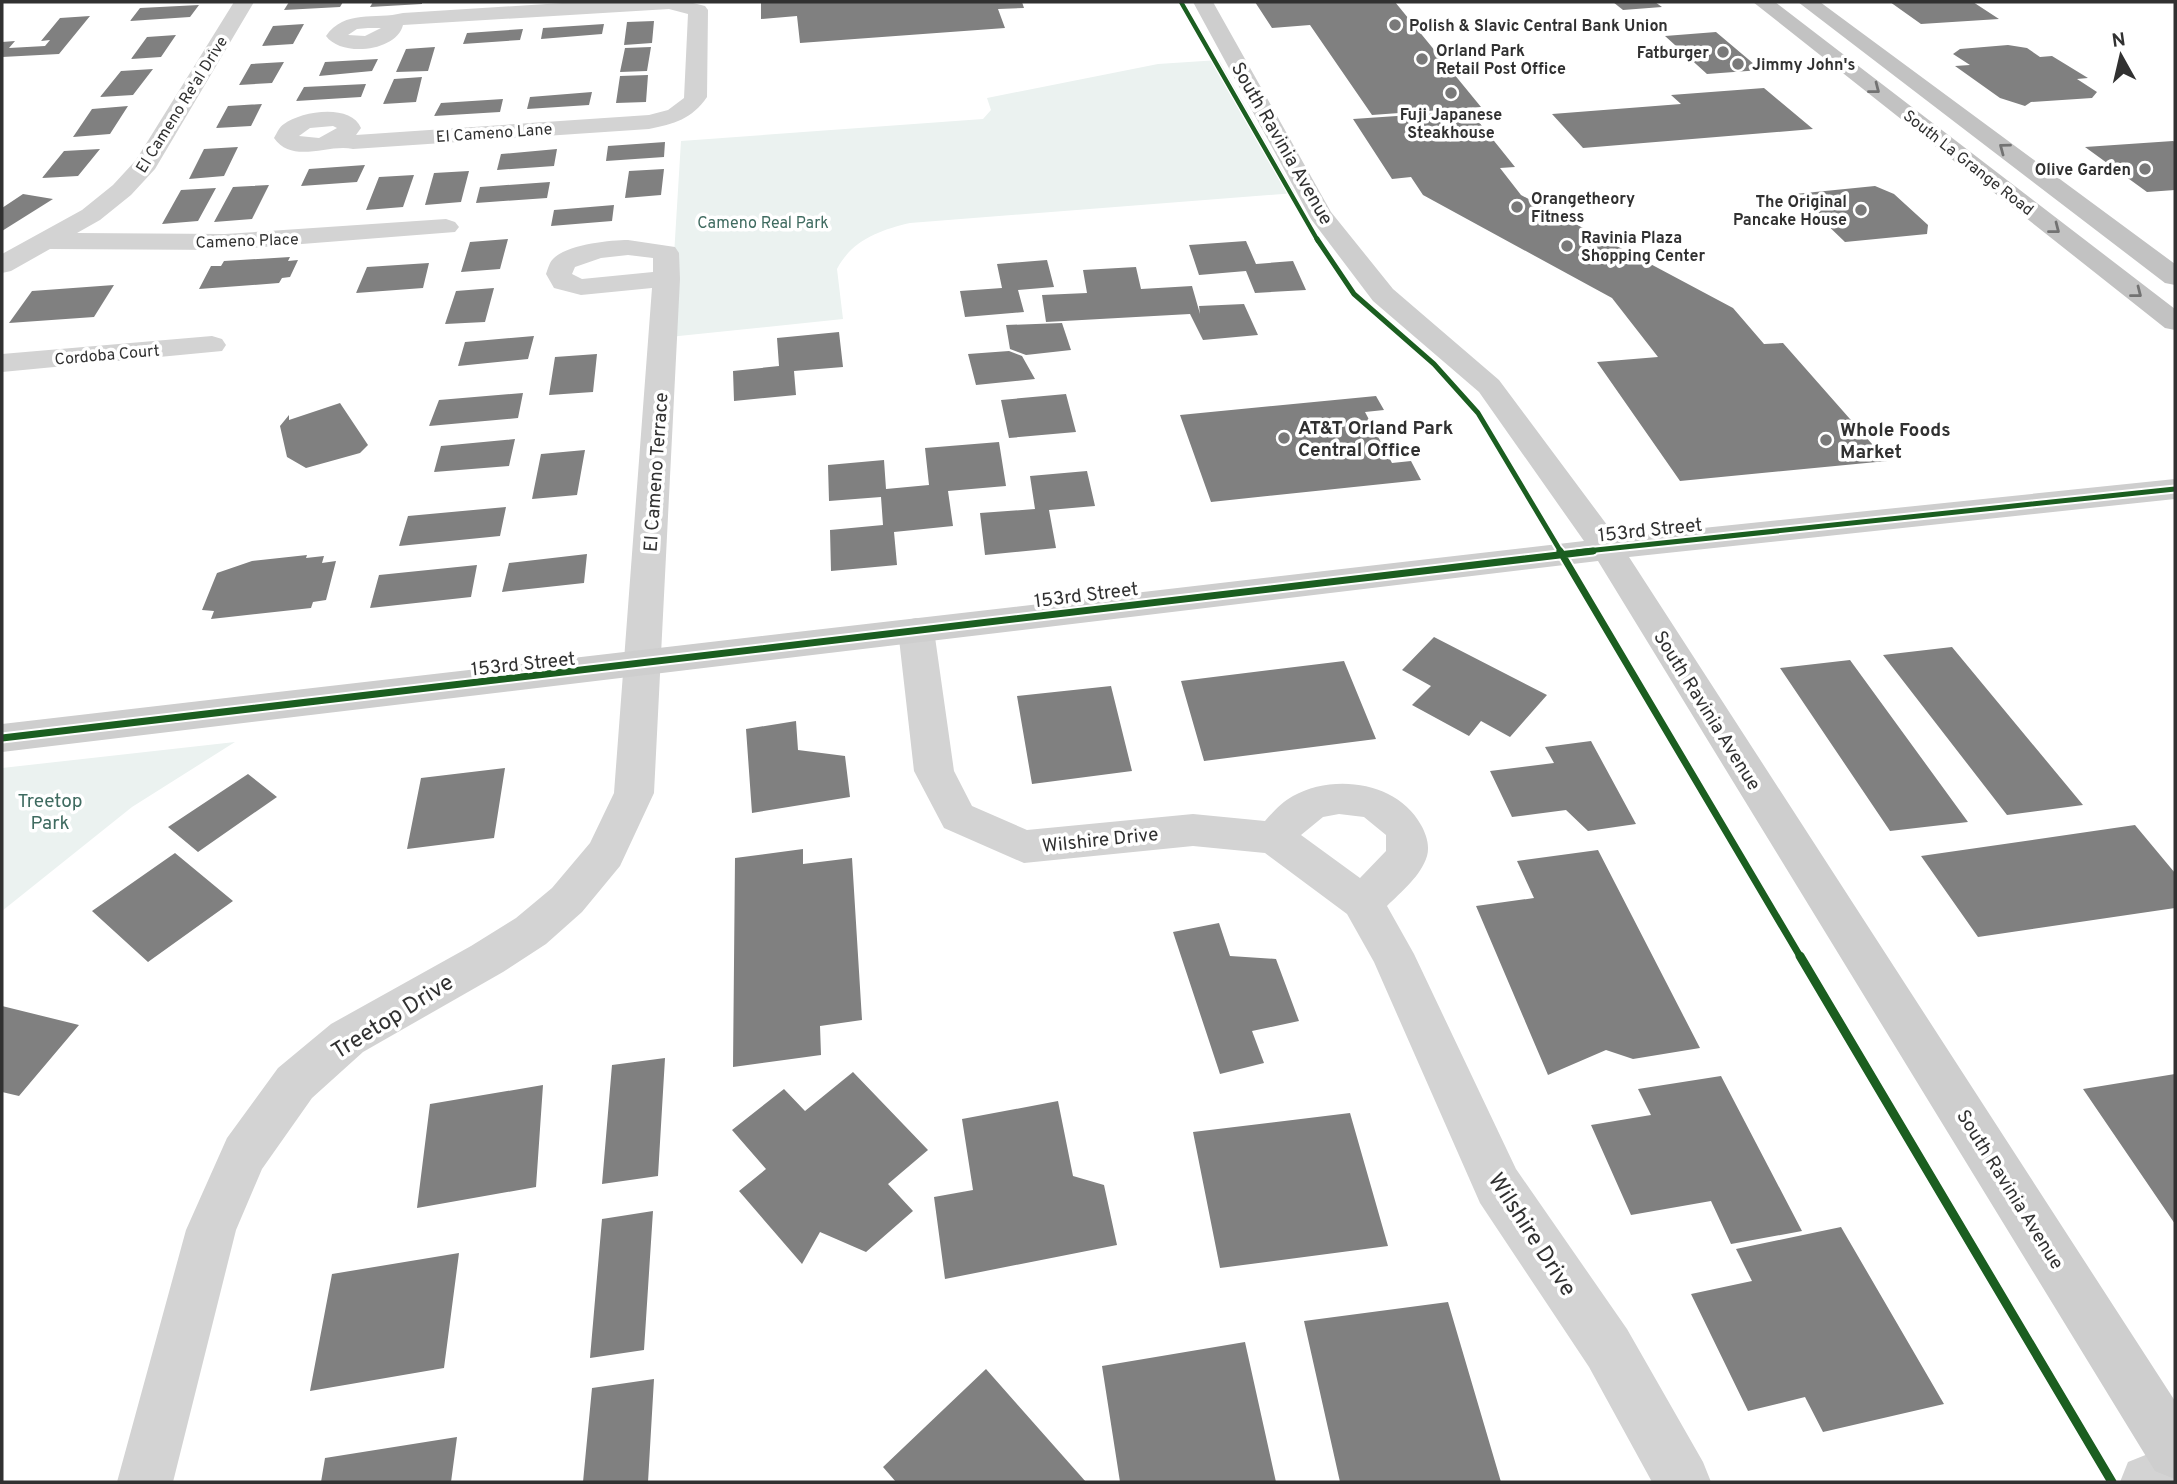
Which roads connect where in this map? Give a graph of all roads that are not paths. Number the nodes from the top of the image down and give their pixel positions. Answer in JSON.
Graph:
{"nodes":[{"id":1,"x":244,"y":2,"type":"edge"},
{"id":2,"x":1203,"y":2,"type":"edge"},
{"id":3,"x":1763,"y":2,"type":"edge"},
{"id":4,"x":1808,"y":2,"type":"edge"},
{"id":5,"x":622,"y":4,"type":"edge"},
{"id":6,"x":387,"y":23,"type":"dead end"},
{"id":7,"x":340,"y":137,"type":"dead end"},
{"id":8,"x":446,"y":227,"type":"dead end"},
{"id":9,"x":48,"y":241,"type":"junction"},
{"id":10,"x":2,"y":265,"type":"edge"},
{"id":11,"x":2175,"y":276,"type":"edge"},
{"id":12,"x":667,"y":279,"type":"dead end"},
{"id":13,"x":2175,"y":322,"type":"edge"},
{"id":14,"x":212,"y":345,"type":"dead end"},
{"id":15,"x":2,"y":363,"type":"edge"},
{"id":16,"x":2175,"y":489,"type":"edge"},
{"id":17,"x":1607,"y":549,"type":"junction"},
{"id":18,"x":916,"y":630,"type":"junction"},
{"id":19,"x":643,"y":665,"type":"junction"},
{"id":20,"x":2,"y":738,"type":"edge"},
{"id":21,"x":1274,"y":838,"type":"junction"},
{"id":22,"x":1362,"y":902,"type":"junction"},
{"id":23,"x":2175,"y":1451,"type":"edge"},
{"id":24,"x":2175,"y":1476,"type":"edge"},
{"id":25,"x":145,"y":1482,"type":"edge"},
{"id":26,"x":1683,"y":1482,"type":"edge"},
{"id":27,"x":2148,"y":1482,"type":"edge"}],
"edges":[{"from":1,"to":9,"type":"street","name":"El Cameno Re'al Drive"},
{"from":2,"to":17,"type":"street","name":"South Ravinia Avenue"},
{"from":3,"to":13,"type":"highway","name":"South La Grange Road","one_way":true},
{"from":11,"to":4,"type":"highway","name":"South La Grange Road","one_way":true},
{"from":5,"to":6,"type":"street"},
{"from":5,"to":7,"type":"street","name":"El Cameno Lane"},
{"from":8,"to":9,"type":"street","name":"Cameno Place"},
{"from":9,"to":10,"type":"street","name":"El Cameno Re'al Drive"},
{"from":12,"to":19,"type":"street","name":"El Cameno Terrace"},
{"from":14,"to":15,"type":"street","name":"Cordoba Court"},
{"from":16,"to":17,"type":"street","name":"153rd Street"},
{"from":17,"to":18,"type":"street","name":"153rd Street"},
{"from":17,"to":23,"type":"street","name":"South Ravinia Avenue"},
{"from":18,"to":19,"type":"street","name":"153rd Street"},
{"from":18,"to":21,"type":"street","name":"Wilshire Drive"},
{"from":19,"to":20,"type":"street","name":"153rd Street"},
{"from":19,"to":25,"type":"street","name":"Treetop Drive"},
{"from":21,"to":22,"type":"street","name":"Wilshire Drive"},
{"from":21,"to":22,"type":"street"},
{"from":22,"to":26,"type":"street","name":"Wilshire Drive"},
{"from":24,"to":27,"type":"street"}]}
